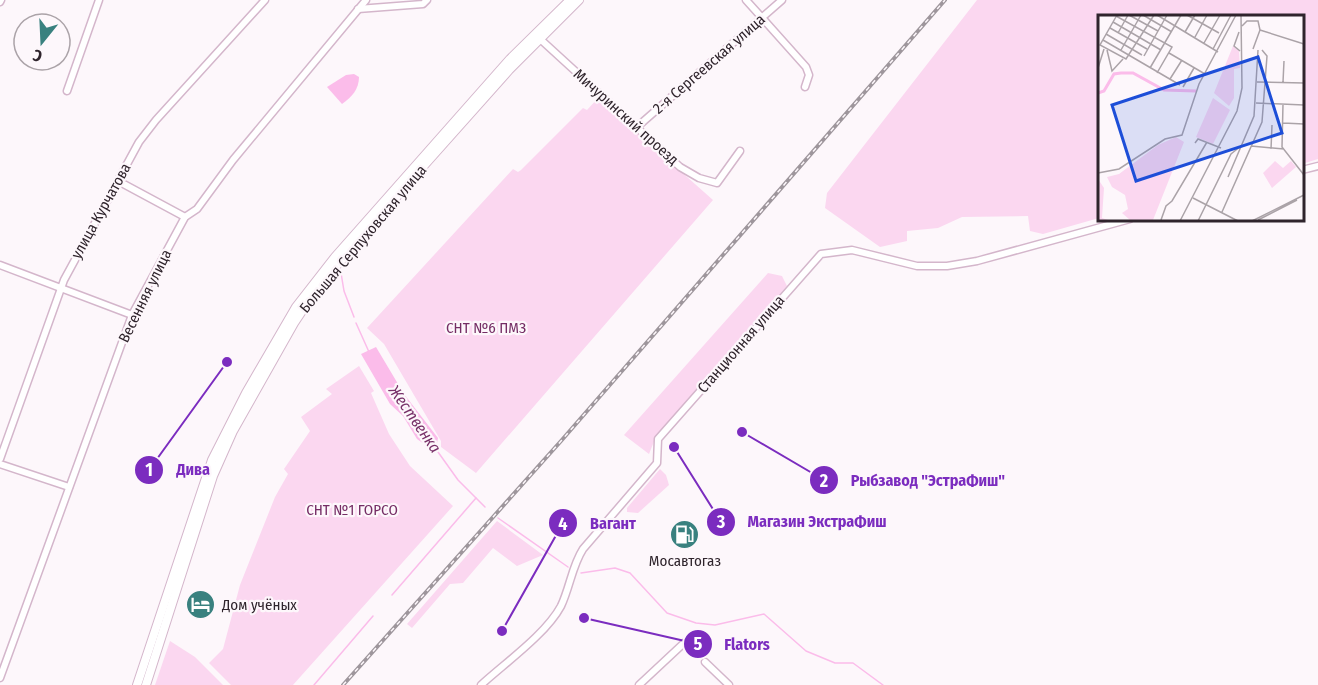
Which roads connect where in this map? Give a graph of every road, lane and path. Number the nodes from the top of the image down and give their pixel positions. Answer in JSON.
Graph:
{"nodes":[{"id":1,"x":99,"y":0,"type":"edge"},
{"id":2,"x":265,"y":0,"type":"edge"},
{"id":3,"x":366,"y":0,"type":"edge"},
{"id":4,"x":427,"y":0,"type":"edge"},
{"id":5,"x":570,"y":0,"type":"edge"},
{"id":6,"x":579,"y":0,"type":"edge"},
{"id":7,"x":746,"y":0,"type":"edge"},
{"id":8,"x":782,"y":0,"type":"edge"},
{"id":9,"x":358,"y":9,"type":"junction"},
{"id":10,"x":762,"y":18,"type":"junction"},
{"id":11,"x":539,"y":38,"type":"junction"},
{"id":12,"x":805,"y":87,"type":"dead end"},
{"id":13,"x":67,"y":91,"type":"dead end"},
{"id":14,"x":637,"y":127,"type":"junction"},
{"id":15,"x":740,"y":151,"type":"dead end"},
{"id":16,"x":1318,"y":166,"type":"edge"},
{"id":17,"x":1303,"y":170,"type":"edge"},
{"id":18,"x":118,"y":181,"type":"junction"},
{"id":19,"x":185,"y":217,"type":"junction"},
{"id":20,"x":1126,"y":220,"type":"edge"},
{"id":21,"x":0,"y":265,"type":"edge"},
{"id":22,"x":61,"y":288,"type":"junction"},
{"id":23,"x":132,"y":315,"type":"junction"},
{"id":24,"x":0,"y":459,"type":"edge"},
{"id":25,"x":0,"y":464,"type":"edge"},
{"id":26,"x":69,"y":487,"type":"junction"},
{"id":27,"x":684,"y":643,"type":"dead end"},
{"id":28,"x":0,"y":651,"type":"edge"},
{"id":29,"x":8,"y":654,"type":"junction"},
{"id":30,"x":705,"y":662,"type":"dead end"},
{"id":31,"x":0,"y":678,"type":"edge"},
{"id":32,"x":137,"y":685,"type":"edge"},
{"id":33,"x":147,"y":685,"type":"edge"},
{"id":34,"x":481,"y":685,"type":"edge"},
{"id":35,"x":639,"y":685,"type":"edge"},
{"id":36,"x":729,"y":685,"type":"edge"}],
"edges":[{"from":1,"to":13,"type":"street"},
{"from":2,"to":18,"type":"street","name":"улица Курчатова"},
{"from":3,"to":9,"type":"street","name":"Весенняя улица"},
{"from":4,"to":9,"type":"street"},
{"from":5,"to":32,"type":"main road","name":"Большая Серпуховская улица"},
{"from":6,"to":11,"type":"main road","name":"Большая Серпуховская улица"},
{"from":7,"to":10,"type":"street"},
{"from":8,"to":10,"type":"street","name":"2-я Сергеевская улица"},
{"from":9,"to":19,"type":"street","name":"Весенняя улица"},
{"from":10,"to":12,"type":"street"},
{"from":10,"to":14,"type":"street","name":"2-я Сергеевская улица"},
{"from":11,"to":14,"type":"street","name":"Мичуринский проезд"},
{"from":11,"to":33,"type":"main road","name":"Большая Серпуховская улица"},
{"from":14,"to":15,"type":"street","name":"Мичуринский проезд"},
{"from":16,"to":17,"type":"street"},
{"from":18,"to":19,"type":"street"},
{"from":18,"to":22,"type":"street","name":"улица Курчатова"},
{"from":19,"to":23,"type":"street","name":"Весенняя улица"},
{"from":20,"to":34,"type":"street","name":"Станционная улица"},
{"from":21,"to":22,"type":"street"},
{"from":22,"to":23,"type":"street"},
{"from":22,"to":24,"type":"street","name":"улица Курчатова"},
{"from":23,"to":26,"type":"street","name":"Весенняя улица"},
{"from":25,"to":26,"type":"street"},
{"from":26,"to":29,"type":"street","name":"Весенняя улица"},
{"from":27,"to":35,"type":"street"},
{"from":28,"to":29,"type":"street"},
{"from":29,"to":31,"type":"street","name":"Весенняя улица"},
{"from":30,"to":36,"type":"street"}]}
